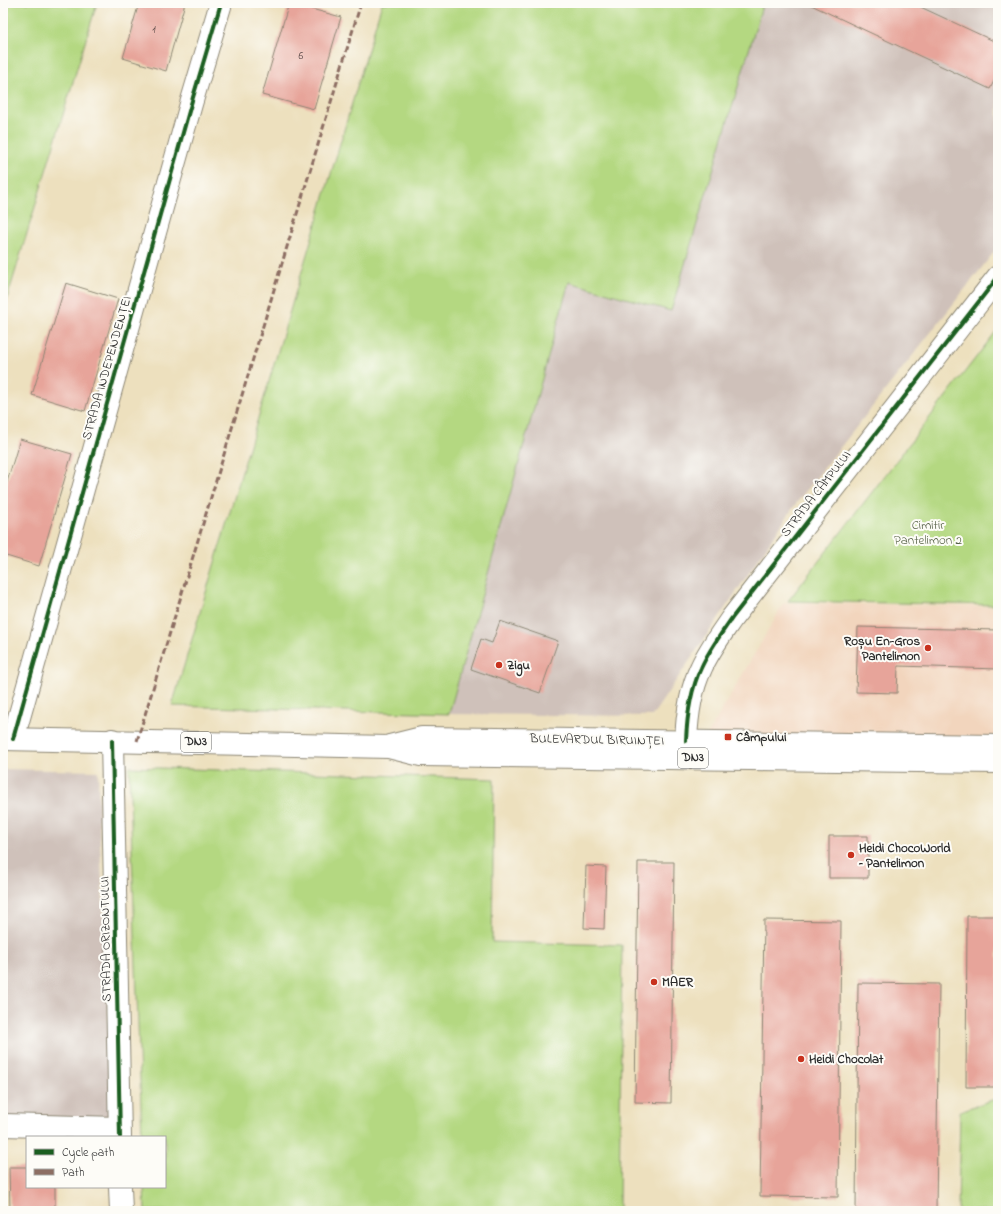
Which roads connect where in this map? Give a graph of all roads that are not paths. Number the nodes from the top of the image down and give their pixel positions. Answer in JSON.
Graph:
{"nodes":[{"id":1,"x":221,"y":3,"type":"edge"},
{"id":2,"x":998,"y":278,"type":"edge"},
{"id":3,"x":8,"y":739,"type":"edge"},
{"id":4,"x":112,"y":740,"type":"junction"},
{"id":5,"x":686,"y":741,"type":"junction"},
{"id":6,"x":998,"y":746,"type":"edge"},
{"id":7,"x":390,"y":747,"type":"junction"},
{"id":8,"x":998,"y":762,"type":"edge"},
{"id":9,"x":3,"y":1125,"type":"edge"},
{"id":10,"x":119,"y":1132,"type":"edge"},
{"id":11,"x":120,"y":1188,"type":"edge"},
{"id":12,"x":121,"y":1211,"type":"edge"}],
"edges":[{"from":1,"to":3,"type":"street","name":"STRADA INDEPENDENȚEI"},
{"from":2,"to":5,"type":"street","name":"STRADA CÂMPULUI"},
{"from":3,"to":4,"type":"street","name":"BULEVARDUL BIRUINȚEI","number":"DN3"},
{"from":4,"to":7,"type":"street","name":"BULEVARDUL BIRUINȚEI","number":"DN3"},
{"from":4,"to":10,"type":"street","name":"STRADA ORIZONTULUI"},
{"from":5,"to":6,"type":"street","name":"BULEVARDUL BIRUINȚEI","number":"DN3"},
{"from":5,"to":7,"type":"street","name":"BULEVARDUL BIRUINȚEI","number":"DN3"},
{"from":7,"to":8,"type":"street","name":"BULEVARDUL BIRUINȚEI","number":"DN3"},
{"from":9,"to":10,"type":"street"},
{"from":11,"to":12,"type":"street"}]}
